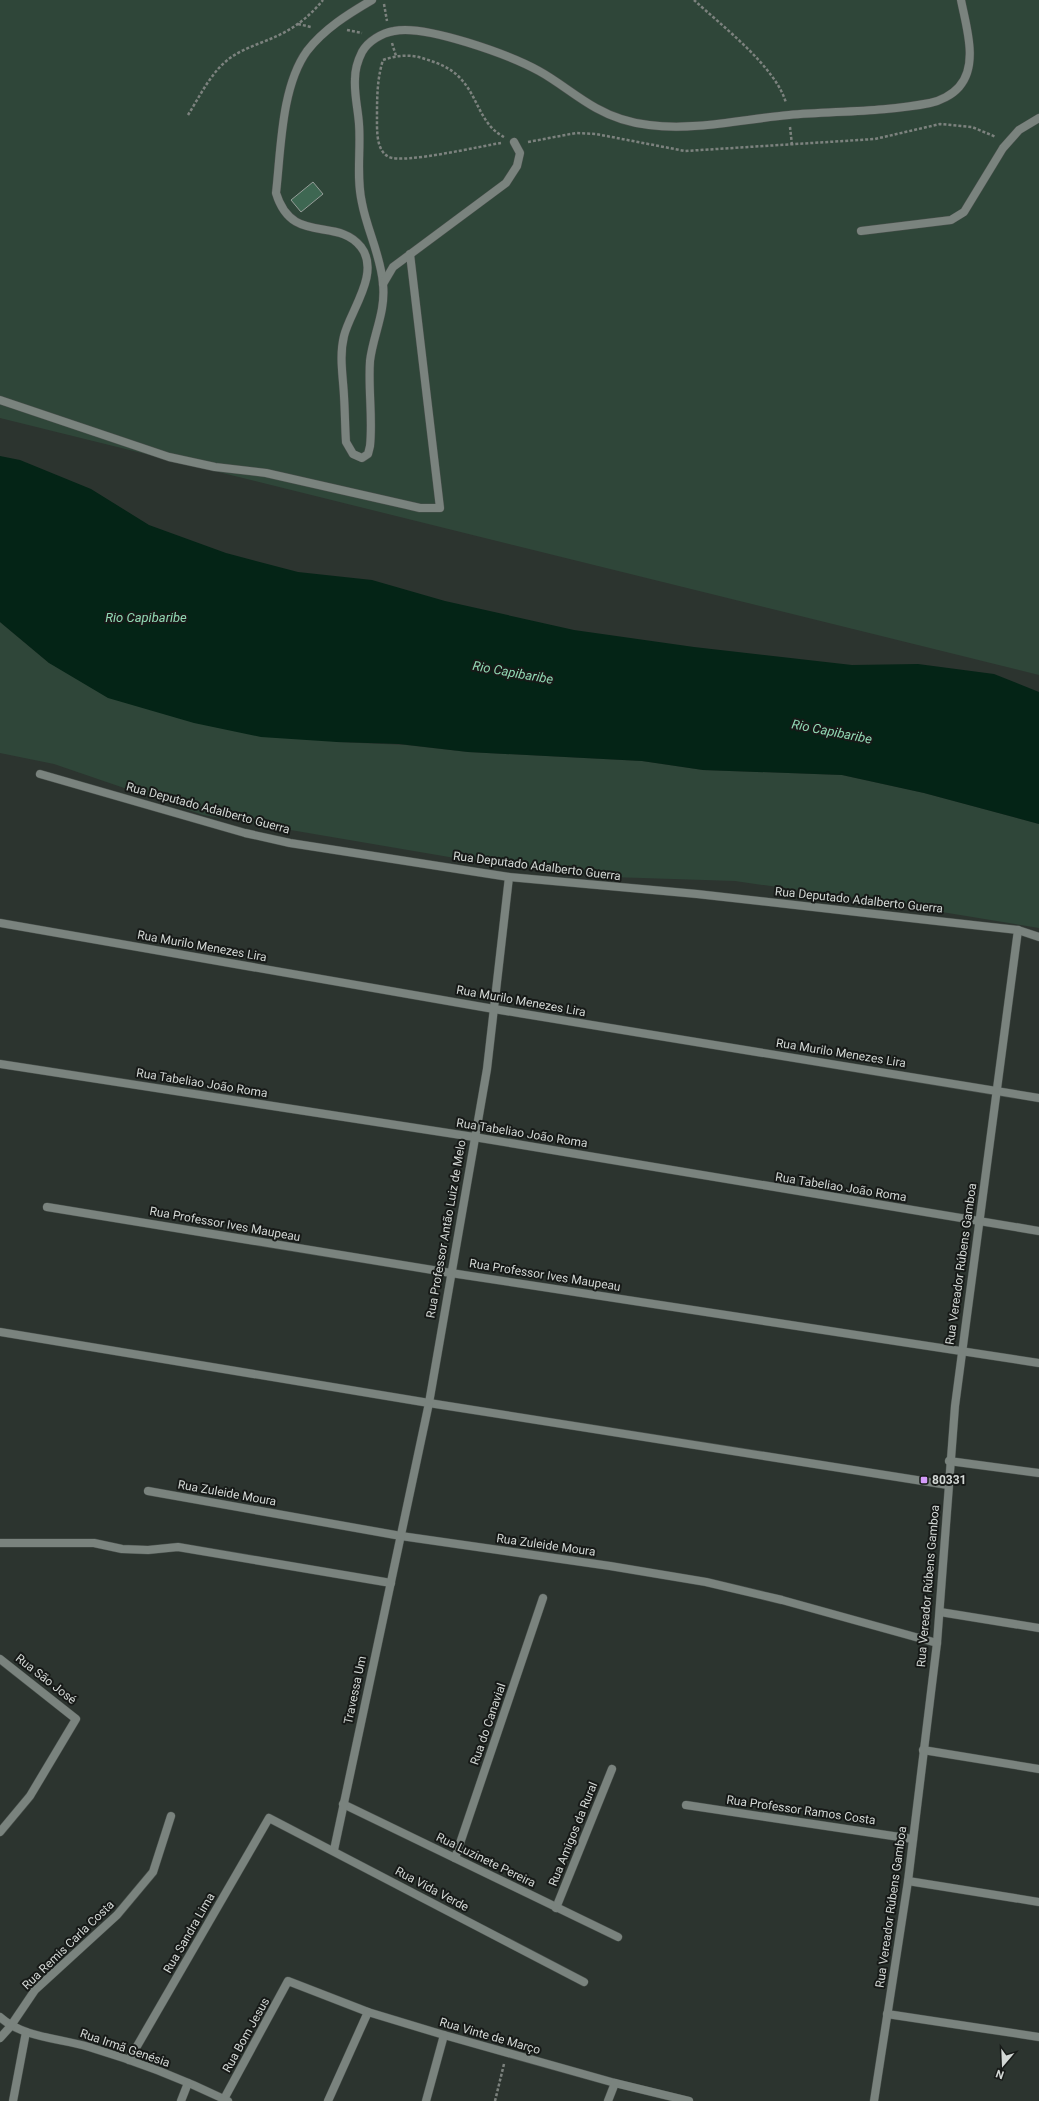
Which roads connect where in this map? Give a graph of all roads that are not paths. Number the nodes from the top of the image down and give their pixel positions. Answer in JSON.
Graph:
{"nodes":[{"id":1,"x":372,"y":0,"type":"edge"},
{"id":2,"x":961,"y":0,"type":"edge"},
{"id":3,"x":1039,"y":118,"type":"edge"},
{"id":4,"x":514,"y":142,"type":"road end"},
{"id":5,"x":861,"y":231,"type":"dead end"},
{"id":6,"x":410,"y":254,"type":"junction"},
{"id":7,"x":383,"y":284,"type":"junction"},
{"id":8,"x":0,"y":400,"type":"edge"},
{"id":9,"x":40,"y":774,"type":"dead end"},
{"id":10,"x":510,"y":877,"type":"junction"},
{"id":11,"x":0,"y":923,"type":"edge"},
{"id":12,"x":1018,"y":930,"type":"junction"},
{"id":13,"x":1039,"y":937,"type":"edge"},
{"id":14,"x":494,"y":1009,"type":"junction"},
{"id":15,"x":0,"y":1064,"type":"edge"},
{"id":16,"x":996,"y":1091,"type":"junction"},
{"id":17,"x":1039,"y":1098,"type":"edge"},
{"id":18,"x":474,"y":1138,"type":"junction"},
{"id":19,"x":47,"y":1207,"type":"dead end"},
{"id":20,"x":980,"y":1222,"type":"junction"},
{"id":21,"x":1039,"y":1231,"type":"edge"},
{"id":22,"x":451,"y":1273,"type":"junction"},
{"id":23,"x":0,"y":1332,"type":"edge"},
{"id":24,"x":962,"y":1351,"type":"junction"},
{"id":25,"x":1039,"y":1363,"type":"edge"},
{"id":26,"x":429,"y":1403,"type":"junction"},
{"id":27,"x":950,"y":1461,"type":"junction"},
{"id":28,"x":1039,"y":1473,"type":"edge"},
{"id":29,"x":948,"y":1485,"type":"junction"},
{"id":30,"x":148,"y":1491,"type":"dead end"},
{"id":31,"x":401,"y":1536,"type":"junction"},
{"id":32,"x":0,"y":1543,"type":"edge"},
{"id":33,"x":391,"y":1583,"type":"junction"},
{"id":34,"x":543,"y":1598,"type":"dead end"},
{"id":35,"x":940,"y":1612,"type":"junction"},
{"id":36,"x":1039,"y":1628,"type":"edge"},
{"id":37,"x":937,"y":1643,"type":"junction"},
{"id":38,"x":0,"y":1659,"type":"edge"},
{"id":39,"x":923,"y":1750,"type":"junction"},
{"id":40,"x":612,"y":1769,"type":"dead end"},
{"id":41,"x":1039,"y":1769,"type":"edge"},
{"id":42,"x":343,"y":1804,"type":"junction"},
{"id":43,"x":686,"y":1805,"type":"dead end"},
{"id":44,"x":171,"y":1816,"type":"dead end"},
{"id":45,"x":269,"y":1818,"type":"joint"},
{"id":46,"x":0,"y":1832,"type":"edge"},
{"id":47,"x":913,"y":1838,"type":"junction"},
{"id":48,"x":334,"y":1850,"type":"junction"},
{"id":49,"x":455,"y":1858,"type":"junction"},
{"id":50,"x":908,"y":1881,"type":"junction"},
{"id":51,"x":1039,"y":1902,"type":"edge"},
{"id":52,"x":556,"y":1908,"type":"junction"},
{"id":53,"x":618,"y":1937,"type":"dead end"},
{"id":54,"x":288,"y":1981,"type":"joint"},
{"id":55,"x":584,"y":1982,"type":"dead end"},
{"id":56,"x":368,"y":2012,"type":"junction"},
{"id":57,"x":887,"y":2014,"type":"junction"},
{"id":58,"x":0,"y":2017,"type":"edge"},
{"id":59,"x":10,"y":2027,"type":"junction"},
{"id":60,"x":26,"y":2032,"type":"junction"},
{"id":61,"x":444,"y":2035,"type":"junction"},
{"id":62,"x":1039,"y":2037,"type":"edge"},
{"id":63,"x":0,"y":2038,"type":"edge"},
{"id":64,"x":129,"y":2060,"type":"junction"},
{"id":65,"x":188,"y":2083,"type":"junction"},
{"id":66,"x":615,"y":2083,"type":"junction"},
{"id":67,"x":226,"y":2100,"type":"edge"},
{"id":68,"x":13,"y":2101,"type":"edge"},
{"id":69,"x":180,"y":2101,"type":"edge"},
{"id":70,"x":328,"y":2101,"type":"edge"},
{"id":71,"x":426,"y":2101,"type":"edge"},
{"id":72,"x":608,"y":2101,"type":"edge"},
{"id":73,"x":688,"y":2101,"type":"edge"},
{"id":74,"x":874,"y":2101,"type":"edge"}],
"edges":[{"from":1,"to":7,"type":"street"},
{"from":2,"to":7,"type":"street"},
{"from":3,"to":5,"type":"street"},
{"from":4,"to":6,"type":"street"},
{"from":6,"to":7,"type":"street"},
{"from":6,"to":8,"type":"street"},
{"from":9,"to":10,"type":"street","name":"Rua Deputado Adalberto Guerra"},
{"from":10,"to":12,"type":"street","name":"Rua Deputado Adalberto Guerra"},
{"from":10,"to":14,"type":"street","name":"Rua Professor Antão Luiz de Melo"},
{"from":11,"to":14,"type":"street","name":"Rua Murilo Menezes Lira"},
{"from":12,"to":13,"type":"street","name":"Rua Deputado Adalberto Guerra"},
{"from":12,"to":16,"type":"street","name":"Rua Vereador Rúbens Gamboa"},
{"from":14,"to":16,"type":"street","name":"Rua Murilo Menezes Lira"},
{"from":14,"to":18,"type":"street","name":"Rua Professor Antão Luiz de Melo"},
{"from":15,"to":18,"type":"street","name":"Rua Tabeliao João Roma"},
{"from":16,"to":17,"type":"street","name":"Rua Murilo Menezes Lira"},
{"from":16,"to":20,"type":"street","name":"Rua Vereador Rúbens Gamboa"},
{"from":18,"to":20,"type":"street","name":"Rua Tabeliao João Roma"},
{"from":18,"to":22,"type":"street","name":"Rua Professor Antão Luiz de Melo"},
{"from":19,"to":22,"type":"street","name":"Rua Professor Ives Maupeau"},
{"from":20,"to":21,"type":"street","name":"Rua Tabeliao João Roma"},
{"from":20,"to":24,"type":"street","name":"Rua Vereador Rúbens Gamboa"},
{"from":22,"to":24,"type":"street","name":"Rua Professor Ives Maupeau"},
{"from":22,"to":26,"type":"street","name":"Rua Professor Antão Luiz de Melo"},
{"from":23,"to":26,"type":"street"},
{"from":24,"to":25,"type":"street","name":"Rua Professor Ives Maupeau"},
{"from":24,"to":27,"type":"street","name":"Rua Vereador Rúbens Gamboa"},
{"from":26,"to":29,"type":"street"},
{"from":26,"to":31,"type":"street","name":"Rua Professor Antão Luiz de Melo"},
{"from":27,"to":28,"type":"street"},
{"from":27,"to":29,"type":"street","name":"Rua Vereador Rúbens Gamboa"},
{"from":29,"to":35,"type":"street","name":"Rua Vereador Rúbens Gamboa"},
{"from":30,"to":31,"type":"street","name":"Rua Zuleide Moura"},
{"from":31,"to":33,"type":"street","name":"Travessa Um"},
{"from":31,"to":37,"type":"street","name":"Rua Zuleide Moura"},
{"from":32,"to":33,"type":"street"},
{"from":33,"to":42,"type":"street","name":"Travessa Um"},
{"from":34,"to":49,"type":"street","name":"Rua do Canavial"},
{"from":35,"to":36,"type":"street"},
{"from":35,"to":37,"type":"street","name":"Rua Vereador Rúbens Gamboa"},
{"from":37,"to":39,"type":"street","name":"Rua Vereador Rúbens Gamboa"},
{"from":38,"to":46,"type":"street","name":"Rua São José"},
{"from":39,"to":41,"type":"street"},
{"from":39,"to":47,"type":"street","name":"Rua Vereador Rúbens Gamboa"},
{"from":40,"to":52,"type":"street","name":"Rua Amigos da Rural"},
{"from":42,"to":48,"type":"street","name":"Travessa Um"},
{"from":42,"to":49,"type":"street","name":"Rua Luzinete Pereira"},
{"from":43,"to":47,"type":"street","name":"Rua Professor Ramos Costa"},
{"from":44,"to":59,"type":"street","name":"Rua Remis Carla Costa"},
{"from":45,"to":48,"type":"street","name":"Rua Vida Verde"},
{"from":45,"to":64,"type":"street","name":"Rua Sandra Lima"},
{"from":47,"to":50,"type":"street","name":"Rua Vereador Rúbens Gamboa"},
{"from":48,"to":55,"type":"street","name":"Rua Vida Verde"},
{"from":49,"to":52,"type":"street","name":"Rua Luzinete Pereira"},
{"from":50,"to":51,"type":"street"},
{"from":50,"to":57,"type":"street","name":"Rua Vereador Rúbens Gamboa"},
{"from":52,"to":53,"type":"street","name":"Rua Luzinete Pereira"},
{"from":54,"to":56,"type":"street","name":"Rua Vinte de Março"},
{"from":54,"to":67,"type":"street","name":"Rua Bom Jesus"},
{"from":56,"to":61,"type":"street","name":"Rua Vinte de Março"},
{"from":56,"to":70,"type":"street"},
{"from":57,"to":62,"type":"street"},
{"from":57,"to":74,"type":"street","name":"Rua Vereador Rúbens Gamboa"},
{"from":58,"to":59,"type":"street"},
{"from":59,"to":60,"type":"street","name":"Rua Irmã Genésia"},
{"from":59,"to":63,"type":"street","name":"Rua Remis Carla Costa"},
{"from":60,"to":64,"type":"street","name":"Rua Irmã Genésia"},
{"from":60,"to":68,"type":"street"},
{"from":61,"to":66,"type":"street","name":"Rua Vinte de Março"},
{"from":61,"to":71,"type":"street"},
{"from":64,"to":65,"type":"street","name":"Rua Irmã Genésia"},
{"from":65,"to":67,"type":"street","name":"Rua Irmã Genésia"},
{"from":65,"to":69,"type":"street"},
{"from":66,"to":72,"type":"street"},
{"from":66,"to":73,"type":"street","name":"Rua Vinte de Março"}]}
